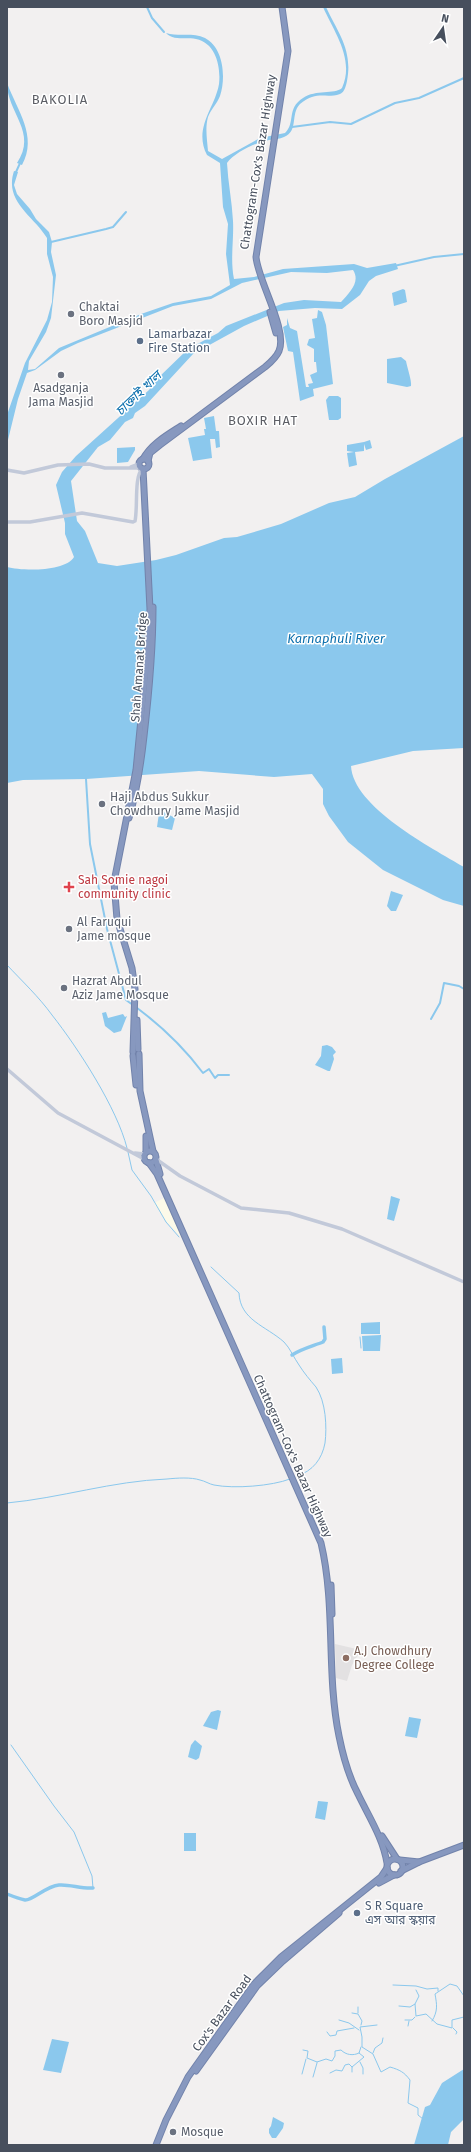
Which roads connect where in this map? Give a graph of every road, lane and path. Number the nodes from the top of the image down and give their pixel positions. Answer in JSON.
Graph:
{"nodes":[{"id":1,"x":281,"y":7,"type":"edge"},
{"id":2,"x":146,"y":460,"type":"junction"},
{"id":3,"x":142,"y":468,"type":"junction"},
{"id":4,"x":7,"y":470,"type":"edge"},
{"id":5,"x":7,"y":522,"type":"edge"},
{"id":6,"x":135,"y":1005,"type":"junction"},
{"id":7,"x":7,"y":1069,"type":"edge"},
{"id":8,"x":147,"y":1134,"type":"junction"},
{"id":9,"x":153,"y":1151,"type":"junction"},
{"id":10,"x":145,"y":1155,"type":"junction"},
{"id":11,"x":156,"y":1159,"type":"junction"},
{"id":12,"x":149,"y":1163,"type":"junction"},
{"id":13,"x":464,"y":1282,"type":"edge"},
{"id":14,"x":464,"y":1846,"type":"edge"},
{"id":15,"x":398,"y":1860,"type":"junction"},
{"id":16,"x":419,"y":1862,"type":"junction"},
{"id":17,"x":387,"y":1866,"type":"junction"},
{"id":18,"x":401,"y":1871,"type":"junction"},
{"id":19,"x":394,"y":1875,"type":"junction"},
{"id":20,"x":156,"y":2145,"type":"edge"},
{"id":21,"x":160,"y":2145,"type":"edge"}],
"edges":[{"from":1,"to":2,"type":"highway","name":"Chattogram-Cox's Bazar Highway"},
{"from":2,"to":3,"type":"highway"},
{"from":2,"to":3,"type":"highway","name":"Shah Amanat Bridge"},
{"from":3,"to":4,"type":"main road"},
{"from":3,"to":5,"type":"main road"},
{"from":3,"to":6,"type":"highway","name":"Shah Amanat Bridge"},
{"from":6,"to":8,"type":"highway"},
{"from":6,"to":8,"type":"highway"},
{"from":7,"to":10,"type":"main road"},
{"from":8,"to":9,"type":"highway","name":"Chattogram-Cox's Bazar Highway"},
{"from":8,"to":10,"type":"highway"},
{"from":9,"to":10,"type":"highway"},
{"from":9,"to":11,"type":"highway","name":"Chattogram-Cox's Bazar Highway"},
{"from":10,"to":12,"type":"highway"},
{"from":11,"to":12,"type":"highway"},
{"from":11,"to":13,"type":"main road"},
{"from":11,"to":15,"type":"highway","name":"Chattogram-Cox's Bazar Highway"},
{"from":12,"to":17,"type":"highway","name":"Chattogram-Cox's Bazar Highway"},
{"from":14,"to":16,"type":"highway"},
{"from":15,"to":16,"type":"highway"},
{"from":15,"to":17,"type":"highway"},
{"from":15,"to":18,"type":"highway"},
{"from":16,"to":18,"type":"highway"},
{"from":17,"to":19,"type":"highway"},
{"from":17,"to":20,"type":"highway","name":"Cox's Bazar Road"},
{"from":18,"to":19,"type":"highway"},
{"from":19,"to":21,"type":"highway","name":"Cox's Bazar Road"}]}
